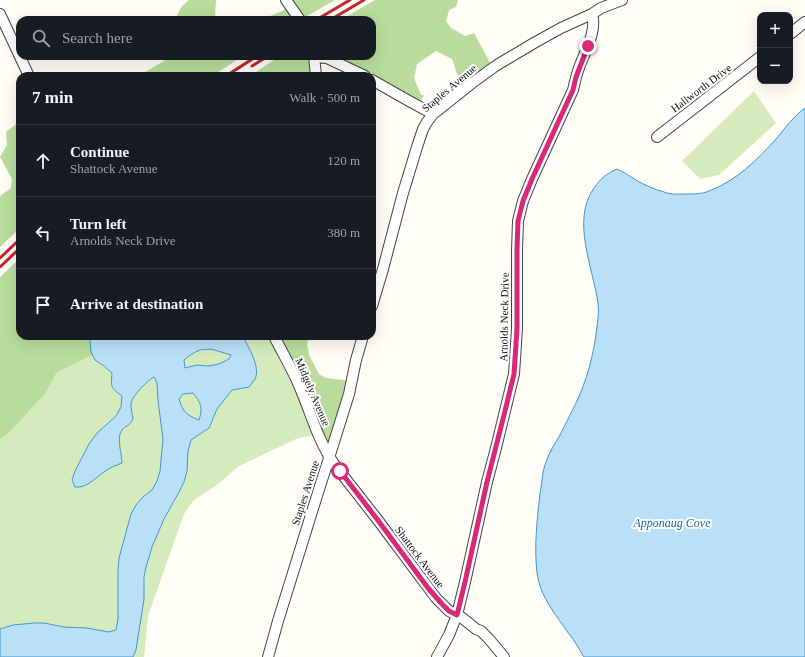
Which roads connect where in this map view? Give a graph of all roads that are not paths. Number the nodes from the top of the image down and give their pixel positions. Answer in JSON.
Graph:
{"nodes":[{"id":1,"x":286,"y":0,"type":"edge"},
{"id":2,"x":622,"y":0,"type":"edge"},
{"id":3,"x":0,"y":14,"type":"edge"},
{"id":4,"x":592,"y":14,"type":"junction"},
{"id":5,"x":297,"y":16,"type":"edge"},
{"id":6,"x":805,"y":22,"type":"edge"},
{"id":7,"x":793,"y":32,"type":"edge"},
{"id":8,"x":16,"y":47,"type":"edge"},
{"id":9,"x":757,"y":59,"type":"edge"},
{"id":10,"x":22,"y":60,"type":"edge"},
{"id":11,"x":314,"y":60,"type":"edge"},
{"id":12,"x":331,"y":60,"type":"edge"},
{"id":13,"x":28,"y":72,"type":"edge"},
{"id":14,"x":316,"y":72,"type":"edge"},
{"id":15,"x":357,"y":72,"type":"edge"},
{"id":16,"x":376,"y":82,"type":"edge"},
{"id":17,"x":433,"y":114,"type":"junction"},
{"id":18,"x":657,"y":137,"type":"dead end"},
{"id":19,"x":376,"y":293,"type":"edge"},
{"id":20,"x":276,"y":340,"type":"edge"},
{"id":21,"x":362,"y":340,"type":"edge"},
{"id":22,"x":330,"y":458,"type":"junction"},
{"id":23,"x":457,"y":615,"type":"junction"},
{"id":24,"x":268,"y":657,"type":"edge"},
{"id":25,"x":437,"y":657,"type":"edge"},
{"id":26,"x":504,"y":657,"type":"edge"}],
"edges":[{"from":1,"to":5,"type":"street"},
{"from":2,"to":4,"type":"street"},
{"from":3,"to":8,"type":"street"},
{"from":4,"to":17,"type":"street","name":"Staples Avenue"},
{"from":4,"to":23,"type":"street","name":"Arnolds Neck Drive"},
{"from":6,"to":7,"type":"street"},
{"from":9,"to":18,"type":"street","name":"Hallworth Drive"},
{"from":10,"to":13,"type":"street"},
{"from":11,"to":14,"type":"street"},
{"from":12,"to":15,"type":"street"},
{"from":16,"to":17,"type":"street"},
{"from":17,"to":19,"type":"street","name":"Staples Avenue"},
{"from":20,"to":22,"type":"street","name":"Midgely Avenue"},
{"from":21,"to":22,"type":"street","name":"Staples Avenue"},
{"from":22,"to":23,"type":"street","name":"Shattock Avenue"},
{"from":22,"to":24,"type":"street","name":"Staples Avenue"},
{"from":23,"to":25,"type":"street","name":"Arnolds Neck Drive"},
{"from":23,"to":26,"type":"street","name":"Shattock Avenue"}]}
